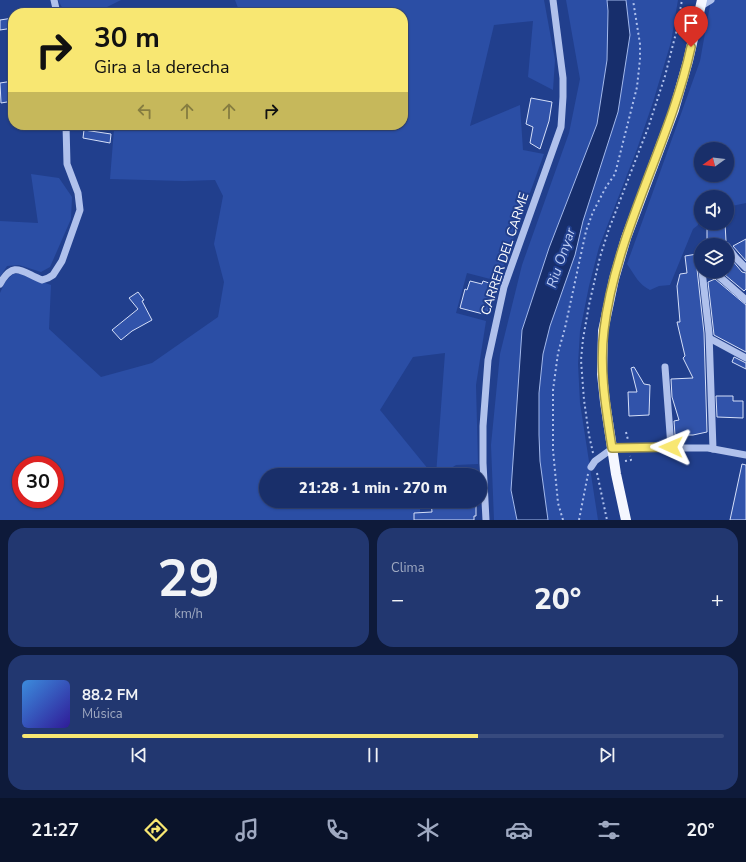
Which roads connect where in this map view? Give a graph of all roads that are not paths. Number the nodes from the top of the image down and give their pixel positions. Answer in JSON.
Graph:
{"nodes":[{"id":1,"x":552,"y":0,"type":"edge"},
{"id":2,"x":711,"y":0,"type":"edge"},
{"id":3,"x":701,"y":3,"type":"edge"},
{"id":4,"x":66,"y":130,"type":"edge"},
{"id":5,"x":734,"y":255,"type":"edge"},
{"id":6,"x":746,"y":268,"type":"edge"},
{"id":7,"x":703,"y":278,"type":"edge"},
{"id":8,"x":708,"y":278,"type":"edge"},
{"id":9,"x":721,"y":278,"type":"edge"},
{"id":10,"x":704,"y":282,"type":"junction"},
{"id":11,"x":0,"y":284,"type":"edge"},
{"id":12,"x":746,"y":300,"type":"edge"},
{"id":13,"x":711,"y":339,"type":"dead end"},
{"id":14,"x":746,"y":358,"type":"edge"},
{"id":15,"x":665,"y":367,"type":"dead end"},
{"id":16,"x":671,"y":447,"type":"junction"},
{"id":17,"x":612,"y":448,"type":"junction"},
{"id":18,"x":713,"y":449,"type":"junction"},
{"id":19,"x":746,"y":455,"type":"edge"},
{"id":20,"x":593,"y":464,"type":"road end"},
{"id":21,"x":486,"y":520,"type":"edge"},
{"id":22,"x":626,"y":520,"type":"edge"}],
"edges":[{"from":1,"to":21,"type":"street","name":"CARRER DEL CARME"},
{"from":2,"to":3,"type":"street"},
{"from":3,"to":17,"type":"main road"},
{"from":4,"to":11,"type":"street"},
{"from":5,"to":6,"type":"street"},
{"from":7,"to":10,"type":"street"},
{"from":8,"to":10,"type":"street"},
{"from":9,"to":12,"type":"street"},
{"from":10,"to":18,"type":"street"},
{"from":13,"to":14,"type":"street"},
{"from":15,"to":16,"type":"street"},
{"from":16,"to":17,"type":"street"},
{"from":16,"to":18,"type":"street"},
{"from":17,"to":20,"type":"street"},
{"from":17,"to":22,"type":"main road"},
{"from":18,"to":19,"type":"street"}]}
